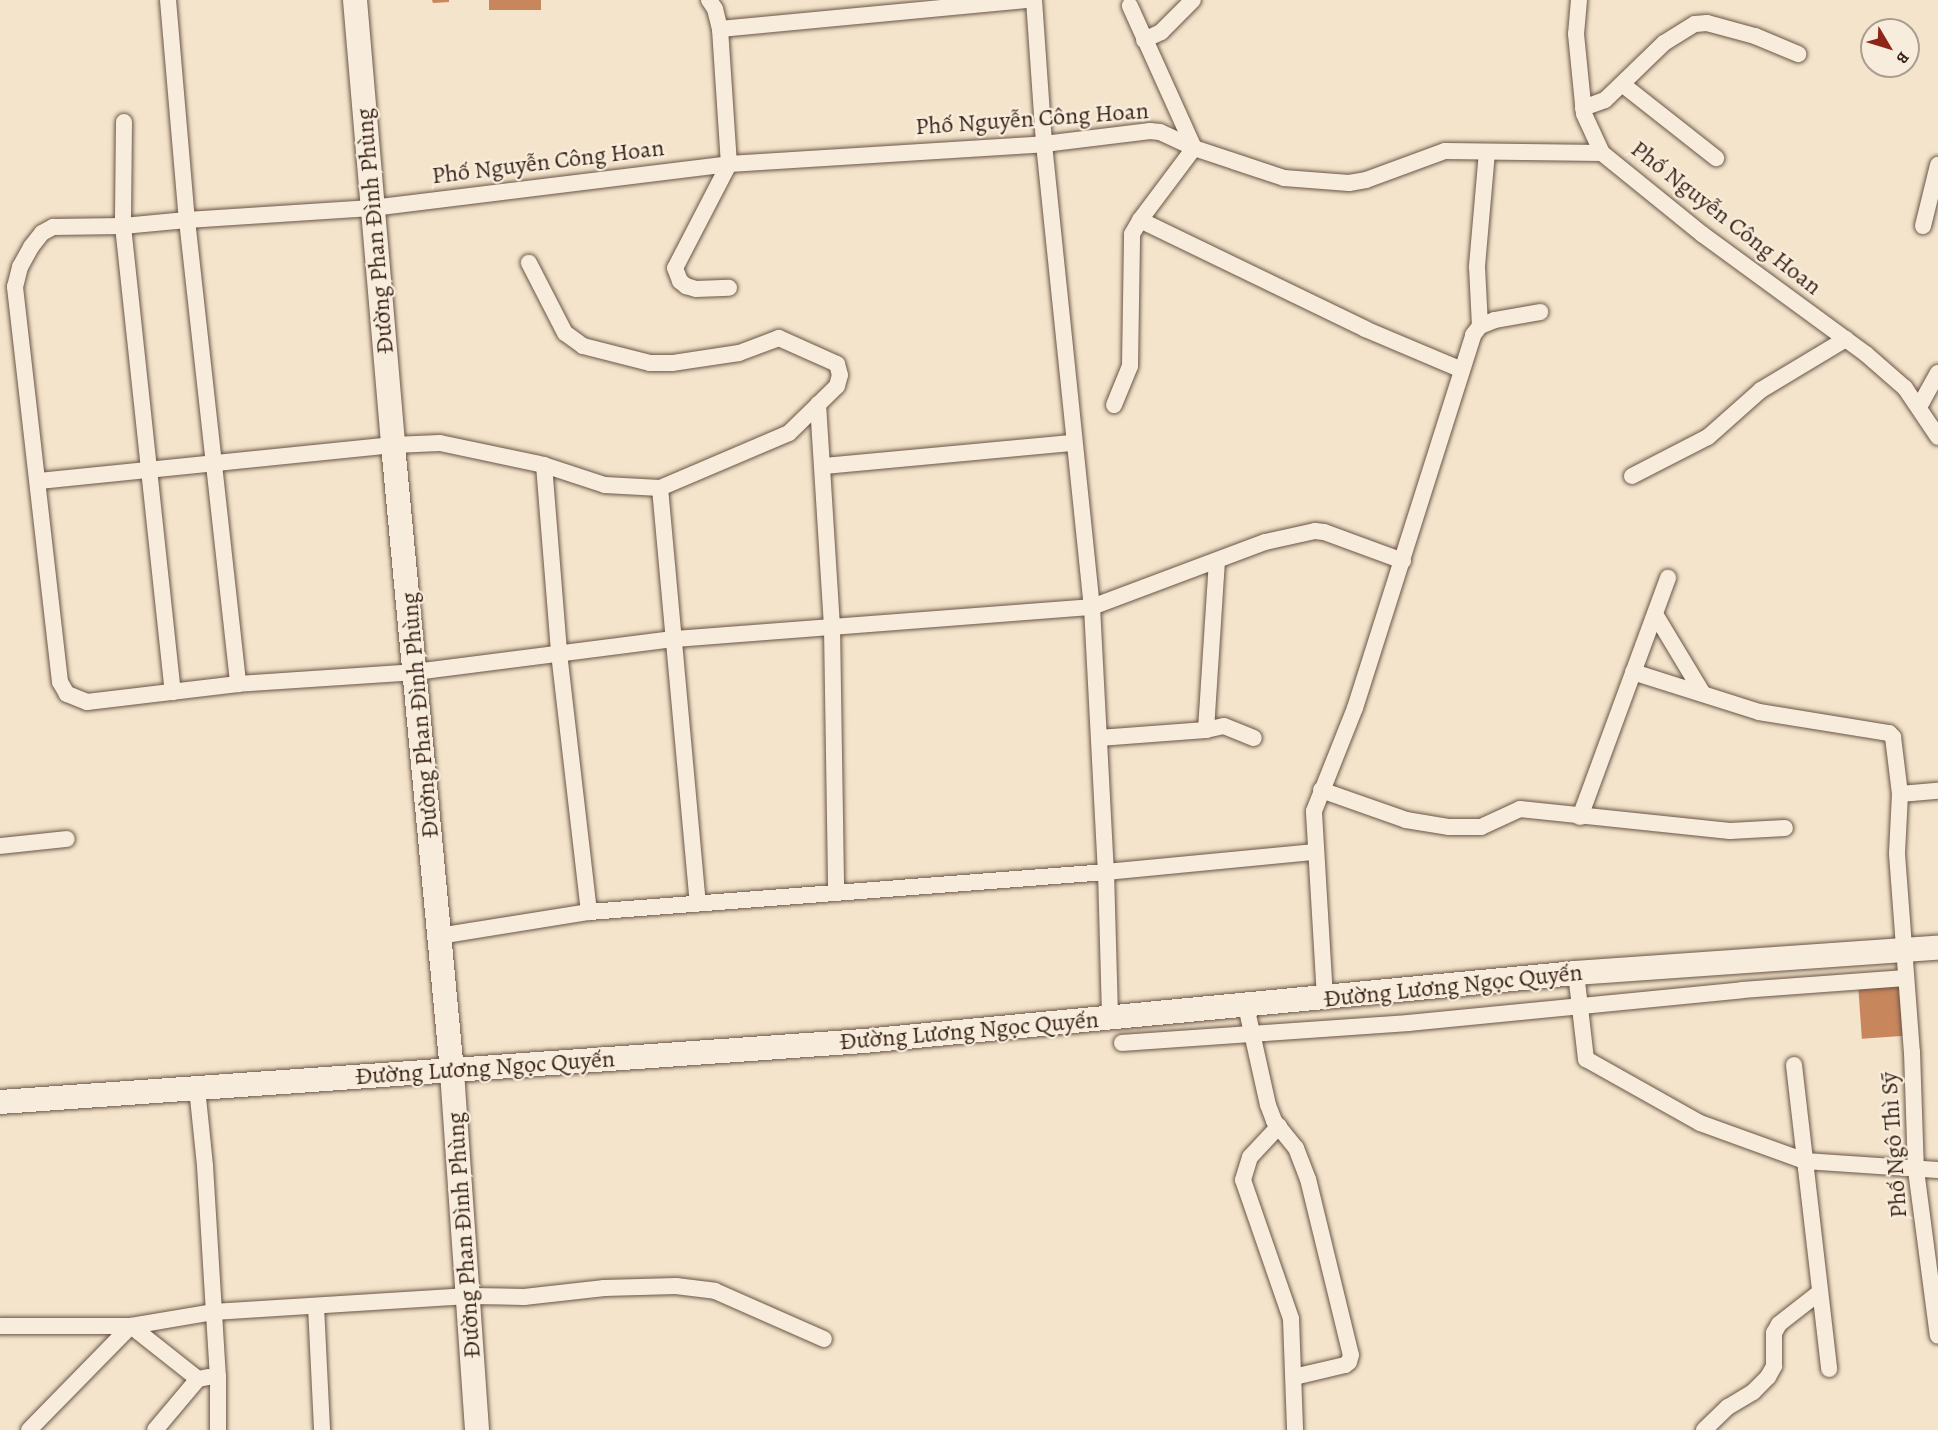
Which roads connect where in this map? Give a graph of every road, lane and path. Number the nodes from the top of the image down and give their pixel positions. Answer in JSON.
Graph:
{"nodes":[{"id":1,"x":168,"y":0,"type":"edge"},
{"id":2,"x":356,"y":0,"type":"edge"},
{"id":3,"x":709,"y":0,"type":"edge"},
{"id":4,"x":1029,"y":0,"type":"edge"},
{"id":5,"x":1034,"y":0,"type":"edge"},
{"id":6,"x":1193,"y":0,"type":"edge"},
{"id":7,"x":1579,"y":0,"type":"edge"},
{"id":8,"x":1130,"y":6,"type":"dead end"},
{"id":9,"x":720,"y":29,"type":"junction"},
{"id":10,"x":1144,"y":40,"type":"junction"},
{"id":11,"x":1798,"y":54,"type":"dead end"},
{"id":12,"x":1622,"y":84,"type":"junction"},
{"id":13,"x":1583,"y":108,"type":"junction"},
{"id":14,"x":124,"y":122,"type":"dead end"},
{"id":15,"x":1044,"y":144,"type":"junction"},
{"id":16,"x":1194,"y":148,"type":"junction"},
{"id":17,"x":1487,"y":152,"type":"junction"},
{"id":18,"x":1602,"y":153,"type":"junction"},
{"id":19,"x":1716,"y":158,"type":"dead end"},
{"id":20,"x":729,"y":164,"type":"junction"},
{"id":21,"x":1938,"y":165,"type":"edge"},
{"id":22,"x":372,"y":208,"type":"junction"},
{"id":23,"x":187,"y":220,"type":"junction"},
{"id":24,"x":1140,"y":220,"type":"junction"},
{"id":25,"x":123,"y":226,"type":"junction"},
{"id":26,"x":1923,"y":226,"type":"dead end"},
{"id":27,"x":529,"y":263,"type":"dead end"},
{"id":28,"x":729,"y":288,"type":"dead end"},
{"id":29,"x":1540,"y":312,"type":"dead end"},
{"id":30,"x":1480,"y":326,"type":"junction"},
{"id":31,"x":1846,"y":339,"type":"junction"},
{"id":32,"x":1462,"y":370,"type":"junction"},
{"id":33,"x":1938,"y":373,"type":"edge"},
{"id":34,"x":818,"y":404,"type":"junction"},
{"id":35,"x":1113,"y":405,"type":"dead end"},
{"id":36,"x":1919,"y":407,"type":"junction"},
{"id":37,"x":1938,"y":437,"type":"edge"},
{"id":38,"x":1074,"y":443,"type":"junction"},
{"id":39,"x":393,"y":445,"type":"junction"},
{"id":40,"x":216,"y":465,"type":"junction"},
{"id":41,"x":544,"y":465,"type":"junction"},
{"id":42,"x":824,"y":466,"type":"junction"},
{"id":43,"x":150,"y":472,"type":"junction"},
{"id":44,"x":1632,"y":476,"type":"dead end"},
{"id":45,"x":39,"y":481,"type":"junction"},
{"id":46,"x":660,"y":488,"type":"junction"},
{"id":47,"x":1403,"y":561,"type":"junction"},
{"id":48,"x":1217,"y":562,"type":"junction"},
{"id":49,"x":1668,"y":578,"type":"dead end"},
{"id":50,"x":1092,"y":607,"type":"junction"},
{"id":51,"x":1654,"y":614,"type":"junction"},
{"id":52,"x":832,"y":627,"type":"junction"},
{"id":53,"x":673,"y":639,"type":"junction"},
{"id":54,"x":559,"y":653,"type":"junction"},
{"id":55,"x":417,"y":672,"type":"junction"},
{"id":56,"x":1633,"y":672,"type":"junction"},
{"id":57,"x":238,"y":684,"type":"junction"},
{"id":58,"x":173,"y":692,"type":"junction"},
{"id":59,"x":1703,"y":694,"type":"junction"},
{"id":60,"x":1206,"y":730,"type":"junction"},
{"id":61,"x":1099,"y":738,"type":"junction"},
{"id":62,"x":1254,"y":738,"type":"dead end"},
{"id":63,"x":1322,"y":790,"type":"junction"},
{"id":64,"x":1938,"y":791,"type":"edge"},
{"id":65,"x":1900,"y":794,"type":"junction"},
{"id":66,"x":1580,"y":817,"type":"junction"},
{"id":67,"x":1785,"y":828,"type":"dead end"},
{"id":68,"x":67,"y":839,"type":"dead end"},
{"id":69,"x":0,"y":846,"type":"edge"},
{"id":70,"x":1314,"y":852,"type":"junction"},
{"id":71,"x":1106,"y":872,"type":"junction"},
{"id":72,"x":836,"y":893,"type":"junction"},
{"id":73,"x":698,"y":903,"type":"junction"},
{"id":74,"x":589,"y":912,"type":"junction"},
{"id":75,"x":440,"y":936,"type":"junction"},
{"id":76,"x":1938,"y":948,"type":"edge"},
{"id":77,"x":1904,"y":950,"type":"junction"},
{"id":78,"x":1576,"y":974,"type":"junction"},
{"id":79,"x":1906,"y":978,"type":"junction"},
{"id":80,"x":1324,"y":998,"type":"junction"},
{"id":81,"x":1579,"y":1005,"type":"junction"},
{"id":82,"x":1245,"y":1006,"type":"junction"},
{"id":83,"x":1110,"y":1018,"type":"junction"},
{"id":84,"x":1252,"y":1033,"type":"junction"},
{"id":85,"x":1122,"y":1043,"type":"dead end"},
{"id":86,"x":1794,"y":1065,"type":"dead end"},
{"id":87,"x":452,"y":1072,"type":"junction"},
{"id":88,"x":197,"y":1088,"type":"junction"},
{"id":89,"x":0,"y":1102,"type":"edge"},
{"id":90,"x":1279,"y":1126,"type":"junction"},
{"id":91,"x":1805,"y":1161,"type":"junction"},
{"id":92,"x":1916,"y":1170,"type":"junction"},
{"id":93,"x":1938,"y":1170,"type":"edge"},
{"id":94,"x":1934,"y":1289,"type":"edge"},
{"id":95,"x":1820,"y":1292,"type":"junction"},
{"id":96,"x":469,"y":1296,"type":"junction"},
{"id":97,"x":316,"y":1306,"type":"junction"},
{"id":98,"x":213,"y":1312,"type":"junction"},
{"id":99,"x":0,"y":1326,"type":"edge"},
{"id":100,"x":131,"y":1326,"type":"junction"},
{"id":101,"x":1938,"y":1336,"type":"edge"},
{"id":102,"x":824,"y":1339,"type":"dead end"},
{"id":103,"x":1829,"y":1369,"type":"dead end"},
{"id":104,"x":218,"y":1376,"type":"junction"},
{"id":105,"x":1294,"y":1377,"type":"junction"},
{"id":106,"x":198,"y":1378,"type":"junction"},
{"id":107,"x":29,"y":1430,"type":"edge"},
{"id":108,"x":155,"y":1430,"type":"edge"},
{"id":109,"x":218,"y":1430,"type":"edge"},
{"id":110,"x":322,"y":1430,"type":"edge"},
{"id":111,"x":477,"y":1430,"type":"edge"},
{"id":112,"x":1295,"y":1430,"type":"edge"},
{"id":113,"x":1704,"y":1430,"type":"edge"}],
"edges":[{"from":1,"to":23,"type":"street"},
{"from":2,"to":22,"type":"main road","name":"Đường Phan Đình Phùng"},
{"from":3,"to":9,"type":"street"},
{"from":4,"to":9,"type":"street"},
{"from":5,"to":15,"type":"street"},
{"from":6,"to":10,"type":"street"},
{"from":7,"to":13,"type":"street"},
{"from":8,"to":10,"type":"street"},
{"from":9,"to":20,"type":"street"},
{"from":10,"to":16,"type":"street"},
{"from":11,"to":12,"type":"street"},
{"from":12,"to":13,"type":"street"},
{"from":12,"to":19,"type":"street"},
{"from":13,"to":18,"type":"street"},
{"from":14,"to":25,"type":"street"},
{"from":15,"to":16,"type":"street","name":"Phố Nguyễn Công Hoan"},
{"from":15,"to":20,"type":"street","name":"Phố Nguyễn Công Hoan"},
{"from":15,"to":38,"type":"street"},
{"from":16,"to":17,"type":"street","name":"Phố Nguyễn Công Hoan"},
{"from":16,"to":24,"type":"street"},
{"from":17,"to":18,"type":"street","name":"Phố Nguyễn Công Hoan"},
{"from":17,"to":30,"type":"street"},
{"from":18,"to":31,"type":"street","name":"Phố Nguyễn Công Hoan"},
{"from":20,"to":22,"type":"street","name":"Phố Nguyễn Công Hoan"},
{"from":20,"to":28,"type":"street"},
{"from":21,"to":26,"type":"street"},
{"from":22,"to":23,"type":"street","name":"Phố Nguyễn Công Hoan"},
{"from":22,"to":39,"type":"main road","name":"Đường Phan Đình Phùng"},
{"from":23,"to":25,"type":"street","name":"Phố Nguyễn Công Hoan"},
{"from":23,"to":40,"type":"street"},
{"from":24,"to":32,"type":"street"},
{"from":24,"to":35,"type":"street"},
{"from":25,"to":43,"type":"street"},
{"from":25,"to":45,"type":"street","name":"Phố Nguyễn Công Hoan"},
{"from":27,"to":34,"type":"street"},
{"from":29,"to":30,"type":"street"},
{"from":30,"to":32,"type":"street"},
{"from":31,"to":36,"type":"street","name":"Phố Nguyễn Công Hoan"},
{"from":31,"to":44,"type":"street"},
{"from":32,"to":47,"type":"street"},
{"from":33,"to":36,"type":"street"},
{"from":34,"to":42,"type":"street"},
{"from":34,"to":46,"type":"street"},
{"from":36,"to":37,"type":"street","name":"Phố Nguyễn Công Hoan"},
{"from":38,"to":42,"type":"street"},
{"from":38,"to":50,"type":"street"},
{"from":39,"to":40,"type":"street"},
{"from":39,"to":41,"type":"street"},
{"from":39,"to":55,"type":"main road","name":"Đường Phan Đình Phùng"},
{"from":40,"to":43,"type":"street"},
{"from":40,"to":57,"type":"street"},
{"from":41,"to":46,"type":"street"},
{"from":41,"to":54,"type":"street"},
{"from":42,"to":52,"type":"street"},
{"from":43,"to":45,"type":"street"},
{"from":43,"to":58,"type":"street"},
{"from":45,"to":58,"type":"street","name":"Phố Nguyễn Công Hoan"},
{"from":46,"to":53,"type":"street"},
{"from":47,"to":48,"type":"street","name":"Phố Nguyễn Công Hoan"},
{"from":47,"to":63,"type":"street"},
{"from":48,"to":50,"type":"street","name":"Phố Nguyễn Công Hoan"},
{"from":48,"to":60,"type":"street"},
{"from":49,"to":51,"type":"street"},
{"from":50,"to":52,"type":"street","name":"Phố Nguyễn Công Hoan"},
{"from":50,"to":61,"type":"street"},
{"from":51,"to":56,"type":"street"},
{"from":51,"to":59,"type":"street"},
{"from":52,"to":53,"type":"street","name":"Phố Nguyễn Công Hoan"},
{"from":52,"to":72,"type":"street"},
{"from":53,"to":54,"type":"street","name":"Phố Nguyễn Công Hoan"},
{"from":53,"to":73,"type":"street"},
{"from":54,"to":55,"type":"street","name":"Phố Nguyễn Công Hoan"},
{"from":54,"to":74,"type":"street"},
{"from":55,"to":57,"type":"street","name":"Phố Nguyễn Công Hoan"},
{"from":55,"to":75,"type":"main road","name":"Đường Phan Đình Phùng"},
{"from":56,"to":59,"type":"street"},
{"from":56,"to":66,"type":"street"},
{"from":57,"to":58,"type":"street","name":"Phố Nguyễn Công Hoan"},
{"from":59,"to":65,"type":"street","name":"Phố Ngô Thì Sỹ"},
{"from":60,"to":61,"type":"street"},
{"from":60,"to":62,"type":"street"},
{"from":61,"to":71,"type":"street"},
{"from":63,"to":66,"type":"street"},
{"from":63,"to":70,"type":"street"},
{"from":64,"to":65,"type":"street"},
{"from":65,"to":77,"type":"street","name":"Phố Ngô Thì Sỹ"},
{"from":66,"to":67,"type":"street"},
{"from":68,"to":69,"type":"street"},
{"from":70,"to":71,"type":"street"},
{"from":70,"to":80,"type":"street"},
{"from":71,"to":72,"type":"street"},
{"from":71,"to":83,"type":"street"},
{"from":72,"to":73,"type":"street"},
{"from":73,"to":74,"type":"street"},
{"from":74,"to":75,"type":"street"},
{"from":75,"to":87,"type":"main road","name":"Đường Phan Đình Phùng"},
{"from":76,"to":77,"type":"main road","name":"Đường Lương Ngọc Quyến"},
{"from":77,"to":78,"type":"main road","name":"Đường Lương Ngọc Quyến"},
{"from":77,"to":79,"type":"street","name":"Phố Ngô Thì Sỹ"},
{"from":78,"to":80,"type":"main road","name":"Đường Lương Ngọc Quyến"},
{"from":78,"to":81,"type":"street"},
{"from":79,"to":81,"type":"street"},
{"from":79,"to":92,"type":"street","name":"Phố Ngô Thì Sỹ"},
{"from":80,"to":82,"type":"main road","name":"Đường Lương Ngọc Quyến"},
{"from":81,"to":84,"type":"street"},
{"from":81,"to":91,"type":"street"},
{"from":82,"to":83,"type":"main road","name":"Đường Lương Ngọc Quyến"},
{"from":82,"to":84,"type":"street"},
{"from":83,"to":87,"type":"main road","name":"Đường Lương Ngọc Quyến"},
{"from":84,"to":85,"type":"street"},
{"from":84,"to":90,"type":"street"},
{"from":86,"to":91,"type":"street"},
{"from":87,"to":88,"type":"main road","name":"Đường Lương Ngọc Quyến"},
{"from":87,"to":96,"type":"main road","name":"Đường Phan Đình Phùng"},
{"from":88,"to":89,"type":"main road","name":"Đường Lương Ngọc Quyến"},
{"from":88,"to":98,"type":"street"},
{"from":90,"to":105,"type":"street"},
{"from":90,"to":105,"type":"street"},
{"from":91,"to":92,"type":"street"},
{"from":91,"to":95,"type":"street"},
{"from":92,"to":93,"type":"street"},
{"from":92,"to":94,"type":"street","name":"Phố Ngô Thì Sỹ"},
{"from":94,"to":101,"type":"street","name":"Phố Ngô Thì Sỹ"},
{"from":95,"to":103,"type":"street"},
{"from":95,"to":113,"type":"street"},
{"from":96,"to":97,"type":"street"},
{"from":96,"to":102,"type":"street"},
{"from":96,"to":111,"type":"main road","name":"Đường Phan Đình Phùng"},
{"from":97,"to":98,"type":"street"},
{"from":97,"to":110,"type":"street"},
{"from":98,"to":100,"type":"street"},
{"from":98,"to":104,"type":"street"},
{"from":99,"to":100,"type":"street"},
{"from":100,"to":106,"type":"street"},
{"from":100,"to":107,"type":"street"},
{"from":104,"to":106,"type":"street"},
{"from":104,"to":109,"type":"street"},
{"from":105,"to":112,"type":"street"},
{"from":106,"to":108,"type":"street"}]}
